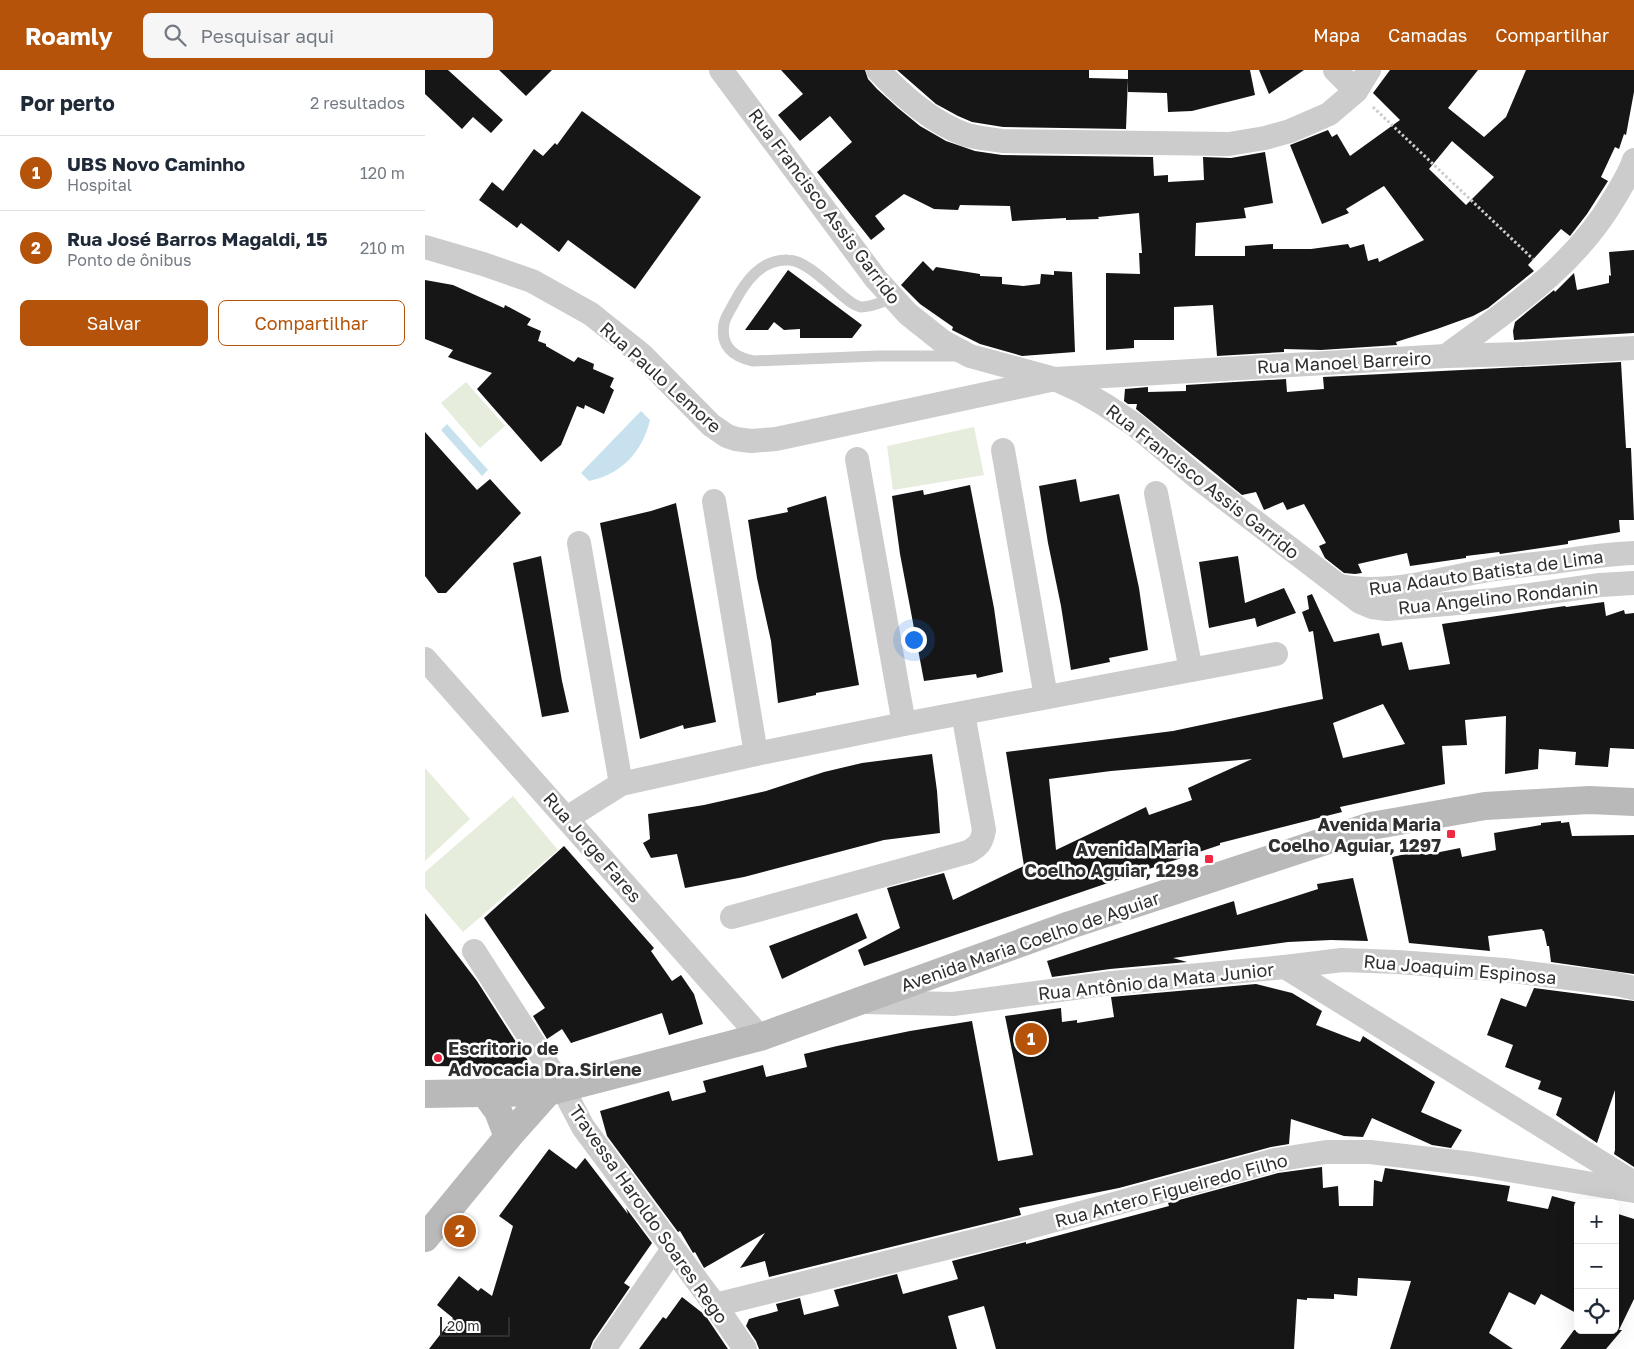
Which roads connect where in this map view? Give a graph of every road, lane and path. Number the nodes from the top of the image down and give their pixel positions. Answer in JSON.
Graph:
{"nodes":[{"id":1,"x":721,"y":70,"type":"edge"},
{"id":2,"x":877,"y":70,"type":"edge"},
{"id":3,"x":1335,"y":70,"type":"edge"},
{"id":4,"x":1369,"y":70,"type":"edge"},
{"id":5,"x":1356,"y":91,"type":"junction"},
{"id":6,"x":1634,"y":160,"type":"edge"},
{"id":7,"x":425,"y":247,"type":"edge"},
{"id":8,"x":1552,"y":276,"type":"junction"},
{"id":9,"x":894,"y":298,"type":"junction"},
{"id":10,"x":1634,"y":348,"type":"edge"},
{"id":11,"x":970,"y":356,"type":"junction"},
{"id":12,"x":1445,"y":356,"type":"junction"},
{"id":13,"x":1055,"y":379,"type":"junction"},
{"id":14,"x":1003,"y":450,"type":"dead end"},
{"id":15,"x":857,"y":459,"type":"dead end"},
{"id":16,"x":1155,"y":493,"type":"dead end"},
{"id":17,"x":714,"y":501,"type":"dead end"},
{"id":18,"x":579,"y":543,"type":"dead end"},
{"id":19,"x":1634,"y":553,"type":"edge"},
{"id":20,"x":1634,"y":583,"type":"edge"},
{"id":21,"x":1338,"y":585,"type":"junction"},
{"id":22,"x":1276,"y":654,"type":"dead end"},
{"id":23,"x":425,"y":659,"type":"edge"},
{"id":24,"x":1191,"y":670,"type":"junction"},
{"id":25,"x":1046,"y":697,"type":"junction"},
{"id":26,"x":963,"y":713,"type":"junction"},
{"id":27,"x":904,"y":724,"type":"junction"},
{"id":28,"x":756,"y":754,"type":"junction"},
{"id":29,"x":621,"y":784,"type":"junction"},
{"id":30,"x":1634,"y":802,"type":"edge"},
{"id":31,"x":567,"y":818,"type":"junction"},
{"id":32,"x":732,"y":917,"type":"dead end"},
{"id":33,"x":474,"y":951,"type":"dead end"},
{"id":34,"x":1285,"y":967,"type":"junction"},
{"id":35,"x":1634,"y":988,"type":"edge"},
{"id":36,"x":857,"y":1001,"type":"junction"},
{"id":37,"x":760,"y":1037,"type":"junction"},
{"id":38,"x":555,"y":1091,"type":"junction"},
{"id":39,"x":484,"y":1092,"type":"junction"},
{"id":40,"x":425,"y":1094,"type":"edge"},
{"id":41,"x":508,"y":1138,"type":"junction"},
{"id":42,"x":1634,"y":1183,"type":"edge"},
{"id":43,"x":1634,"y":1191,"type":"edge"},
{"id":44,"x":425,"y":1238,"type":"edge"},
{"id":45,"x":673,"y":1249,"type":"junction"},
{"id":46,"x":715,"y":1305,"type":"junction"},
{"id":47,"x":604,"y":1349,"type":"edge"},
{"id":48,"x":745,"y":1349,"type":"edge"}],
"edges":[{"from":1,"to":9,"type":"street","name":"Rua Francisco Assis Garrido"},
{"from":2,"to":5,"type":"street"},
{"from":3,"to":5,"type":"street"},
{"from":4,"to":5,"type":"street"},
{"from":5,"to":8,"type":"path"},
{"from":6,"to":8,"type":"street"},
{"from":7,"to":13,"type":"street","name":"Rua Paulo Lemore"},
{"from":8,"to":12,"type":"street"},
{"from":9,"to":11,"type":"street","name":"Rua Francisco Assis Garrido"},
{"from":9,"to":11,"type":"lane"},
{"from":10,"to":12,"type":"street","name":"Rua Manoel Barreiro"},
{"from":11,"to":13,"type":"street","name":"Rua Francisco Assis Garrido"},
{"from":12,"to":13,"type":"street","name":"Rua Manoel Barreiro"},
{"from":13,"to":21,"type":"street","name":"Rua Francisco Assis Garrido"},
{"from":14,"to":25,"type":"street"},
{"from":15,"to":27,"type":"street"},
{"from":16,"to":24,"type":"street"},
{"from":17,"to":28,"type":"street"},
{"from":18,"to":29,"type":"street"},
{"from":19,"to":21,"type":"street","name":"Rua Adauto Batista de Lima"},
{"from":20,"to":21,"type":"street","name":"Rua Angelino Rondanin"},
{"from":22,"to":24,"type":"street"},
{"from":23,"to":31,"type":"street","name":"Rua Jorge Fares"},
{"from":24,"to":25,"type":"street"},
{"from":25,"to":26,"type":"street"},
{"from":26,"to":27,"type":"street"},
{"from":26,"to":32,"type":"street"},
{"from":27,"to":28,"type":"street"},
{"from":28,"to":29,"type":"street"},
{"from":29,"to":31,"type":"street"},
{"from":30,"to":36,"type":"main road","name":"Avenida Maria Coelho de Aguiar"},
{"from":31,"to":37,"type":"street","name":"Rua Jorge Fares"},
{"from":33,"to":38,"type":"street","name":"Travessa Haroldo Soares Rego"},
{"from":34,"to":35,"type":"street","name":"Rua Joaquim Espinosa"},
{"from":34,"to":36,"type":"street","name":"Rua Antônio da Mata Junior"},
{"from":34,"to":42,"type":"street","name":"Rua Antônio da Mata Junior"},
{"from":36,"to":37,"type":"main road","name":"Avenida Maria Coelho de Aguiar"},
{"from":37,"to":38,"type":"main road","name":"Avenida Maria Coelho de Aguiar"},
{"from":38,"to":39,"type":"main road","name":"Avenida Maria Coelho de Aguiar"},
{"from":38,"to":41,"type":"main road"},
{"from":38,"to":45,"type":"street","name":"Travessa Haroldo Soares Rego"},
{"from":39,"to":40,"type":"main road","name":"Avenida Maria Coelho de Aguiar"},
{"from":39,"to":41,"type":"main road"},
{"from":41,"to":44,"type":"main road"},
{"from":43,"to":46,"type":"street","name":"Rua Antero Figueiredo Filho"},
{"from":45,"to":46,"type":"street","name":"Travessa Haroldo Soares Rego"},
{"from":45,"to":47,"type":"street"},
{"from":46,"to":48,"type":"street","name":"Travessa Haroldo Soares Rego"}]}
